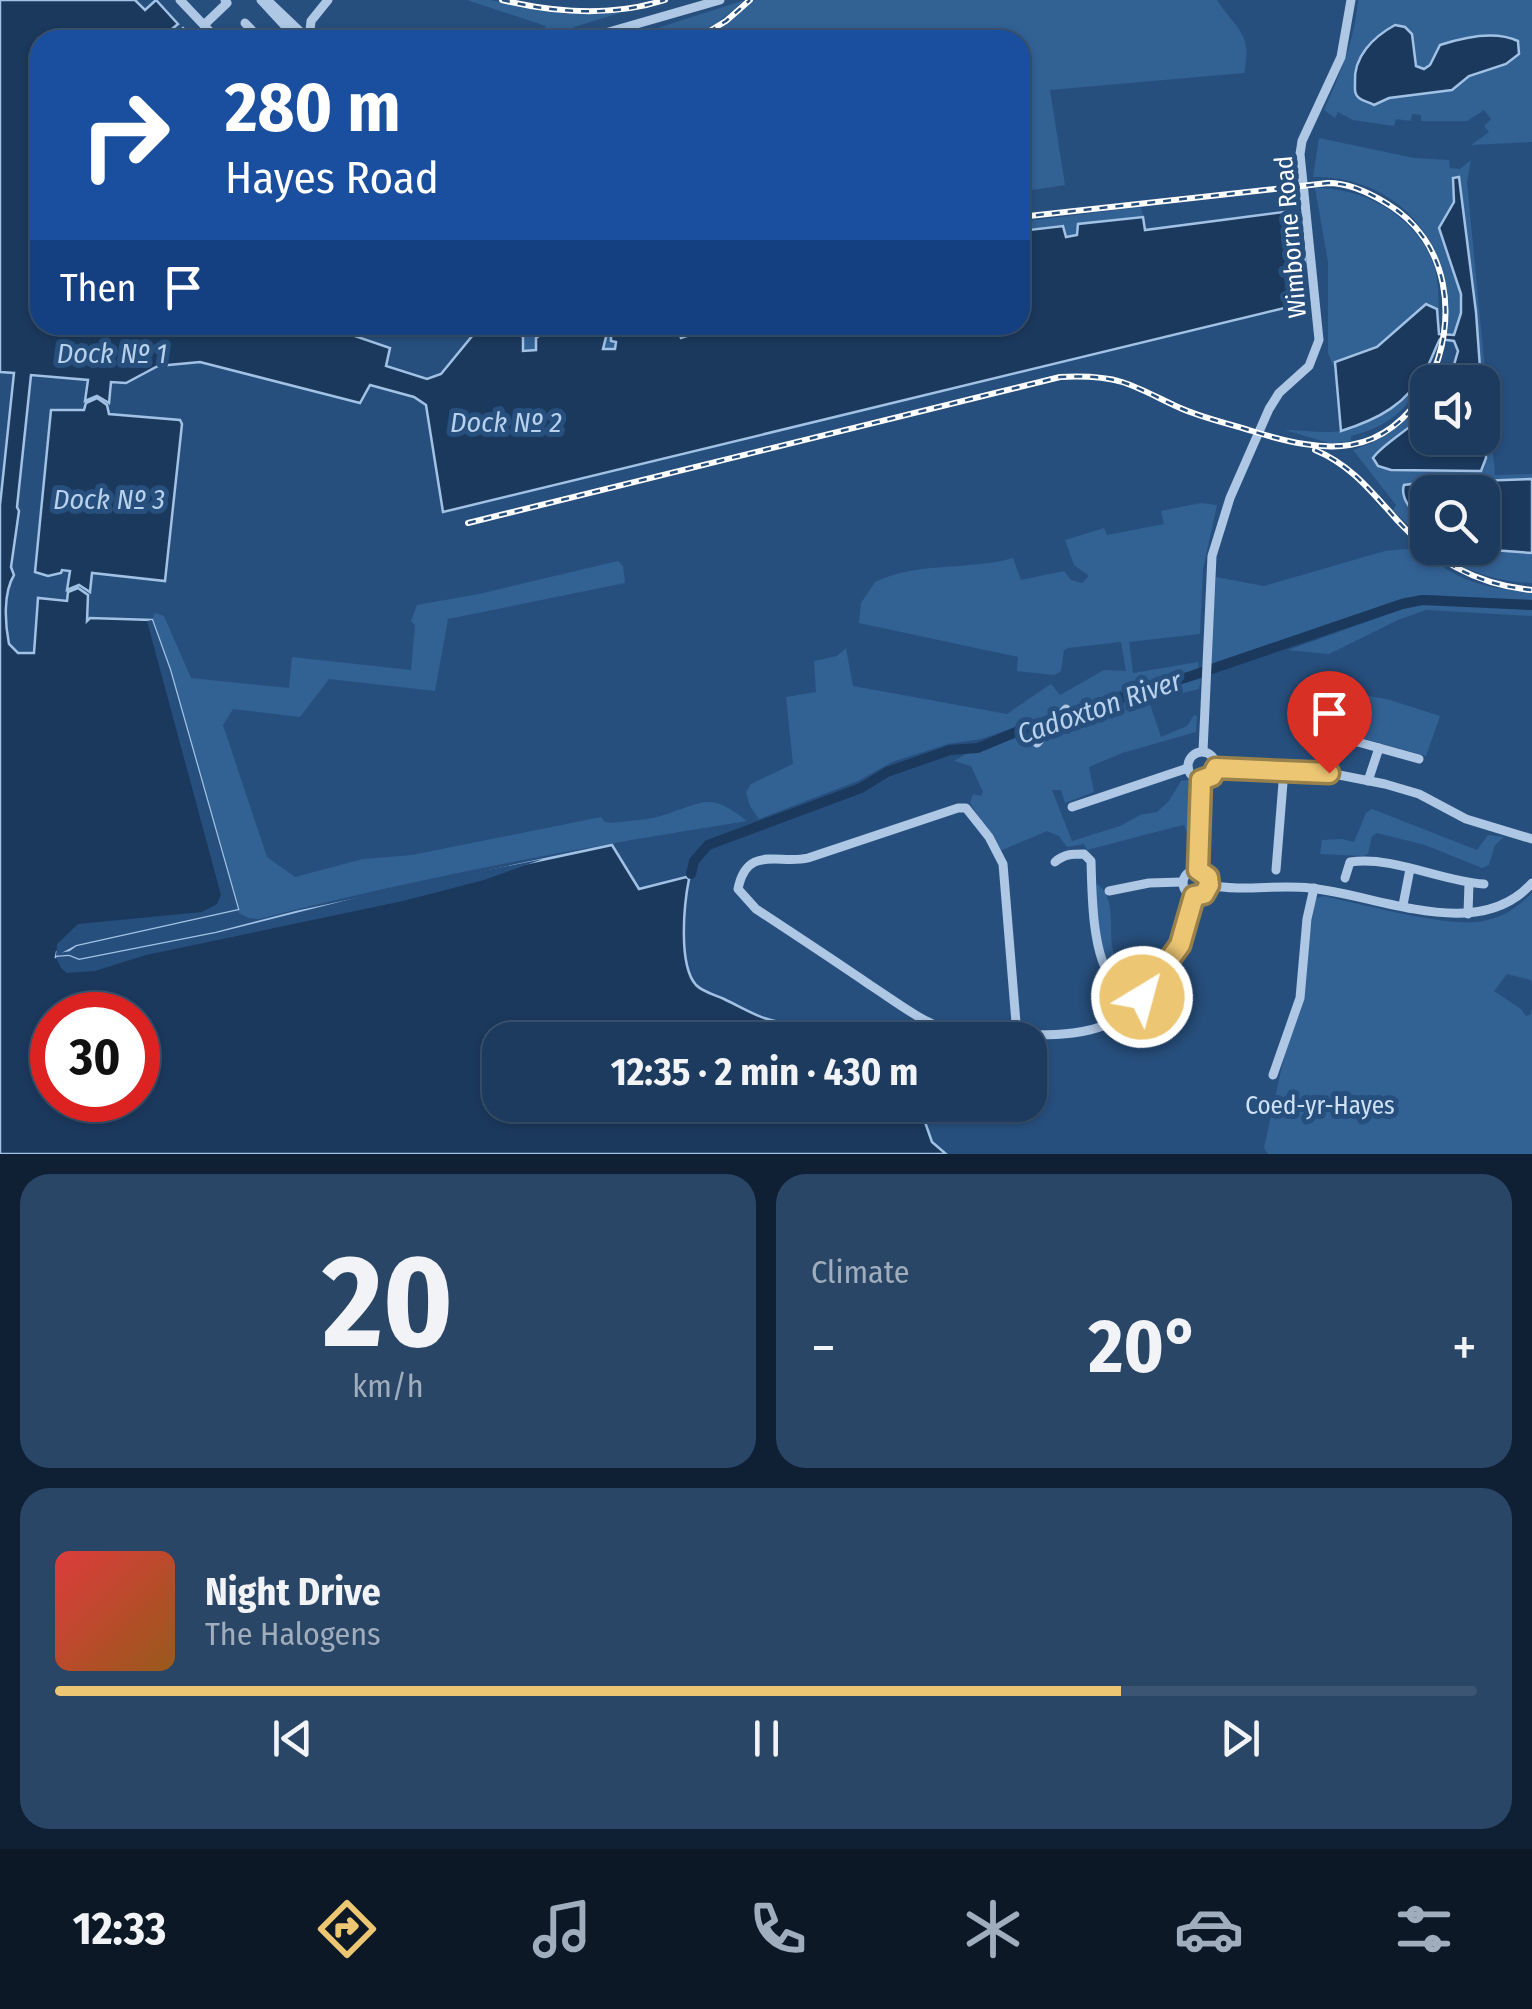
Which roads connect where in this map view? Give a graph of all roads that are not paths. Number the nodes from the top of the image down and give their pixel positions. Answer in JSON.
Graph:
{"nodes":[{"id":1,"x":180,"y":0,"type":"edge"},
{"id":2,"x":264,"y":0,"type":"edge"},
{"id":3,"x":328,"y":0,"type":"edge"},
{"id":4,"x":720,"y":0,"type":"edge"},
{"id":5,"x":1350,"y":0,"type":"edge"},
{"id":6,"x":226,"y":1,"type":"edge"},
{"id":7,"x":236,"y":12,"type":"dead end"},
{"id":8,"x":310,"y":21,"type":"junction"},
{"id":9,"x":246,"y":24,"type":"dead end"},
{"id":10,"x":291,"y":24,"type":"junction"},
{"id":11,"x":204,"y":25,"type":"junction"},
{"id":12,"x":209,"y":30,"type":"edge"},
{"id":13,"x":252,"y":30,"type":"edge"},
{"id":14,"x":290,"y":30,"type":"edge"},
{"id":15,"x":298,"y":30,"type":"edge"},
{"id":16,"x":310,"y":30,"type":"edge"},
{"id":17,"x":616,"y":30,"type":"edge"},
{"id":18,"x":1066,"y":709,"type":"dead end"},
{"id":19,"x":1320,"y":737,"type":"dead end"},
{"id":20,"x":1037,"y":742,"type":"dead end"},
{"id":21,"x":1378,"y":748,"type":"junction"},
{"id":22,"x":1203,"y":751,"type":"junction"},
{"id":23,"x":1420,"y":758,"type":"dead end"},
{"id":24,"x":1188,"y":768,"type":"junction"},
{"id":25,"x":1216,"y":768,"type":"junction"},
{"id":26,"x":1284,"y":770,"type":"junction"},
{"id":27,"x":1201,"y":780,"type":"junction"},
{"id":28,"x":1368,"y":781,"type":"junction"},
{"id":29,"x":1072,"y":807,"type":"dead end"},
{"id":30,"x":1532,"y":839,"type":"edge"},
{"id":31,"x":1055,"y":862,"type":"dead end"},
{"id":32,"x":1198,"y":870,"type":"junction"},
{"id":33,"x":1276,"y":870,"type":"dead end"},
{"id":34,"x":1410,"y":870,"type":"junction"},
{"id":35,"x":1345,"y":878,"type":"dead end"},
{"id":36,"x":1182,"y":882,"type":"junction"},
{"id":37,"x":1469,"y":883,"type":"junction"},
{"id":38,"x":1484,"y":884,"type":"dead end"},
{"id":39,"x":1532,"y":884,"type":"edge"},
{"id":40,"x":1209,"y":885,"type":"junction"},
{"id":41,"x":1314,"y":888,"type":"junction"},
{"id":42,"x":1109,"y":890,"type":"dead end"},
{"id":43,"x":1194,"y":896,"type":"junction"},
{"id":44,"x":1403,"y":904,"type":"junction"},
{"id":45,"x":1468,"y":914,"type":"junction"},
{"id":46,"x":1135,"y":1004,"type":"junction"},
{"id":47,"x":1016,"y":1035,"type":"joint"},
{"id":48,"x":1047,"y":1035,"type":"edge"},
{"id":49,"x":1273,"y":1075,"type":"dead end"}],
"edges":[{"from":1,"to":11,"type":"street"},
{"from":2,"to":10,"type":"street"},
{"from":2,"to":14,"type":"street"},
{"from":3,"to":8,"type":"street"},
{"from":4,"to":17,"type":"street"},
{"from":5,"to":22,"type":"street","name":"Wimborne Road"},
{"from":6,"to":7,"type":"street"},
{"from":6,"to":11,"type":"street"},
{"from":8,"to":10,"type":"street"},
{"from":8,"to":16,"type":"street"},
{"from":9,"to":13,"type":"street"},
{"from":10,"to":15,"type":"street"},
{"from":11,"to":12,"type":"street"},
{"from":18,"to":20,"type":"street"},
{"from":19,"to":21,"type":"street"},
{"from":21,"to":23,"type":"street"},
{"from":21,"to":28,"type":"street"},
{"from":22,"to":24,"type":"street"},
{"from":22,"to":25,"type":"street"},
{"from":24,"to":27,"type":"street"},
{"from":24,"to":29,"type":"street"},
{"from":25,"to":26,"type":"street"},
{"from":25,"to":27,"type":"street"},
{"from":26,"to":28,"type":"street"},
{"from":26,"to":33,"type":"street"},
{"from":27,"to":32,"type":"street"},
{"from":28,"to":30,"type":"street"},
{"from":31,"to":46,"type":"street"},
{"from":32,"to":36,"type":"street"},
{"from":32,"to":40,"type":"street"},
{"from":34,"to":35,"type":"street"},
{"from":34,"to":37,"type":"street"},
{"from":34,"to":44,"type":"street"},
{"from":36,"to":42,"type":"street"},
{"from":36,"to":43,"type":"street"},
{"from":37,"to":38,"type":"street"},
{"from":37,"to":45,"type":"street"},
{"from":39,"to":45,"type":"street"},
{"from":40,"to":41,"type":"street"},
{"from":40,"to":43,"type":"street"},
{"from":41,"to":44,"type":"street"},
{"from":41,"to":49,"type":"street"},
{"from":43,"to":46,"type":"street"},
{"from":44,"to":45,"type":"street"},
{"from":46,"to":48,"type":"street"},
{"from":47,"to":47,"type":"street"}]}
